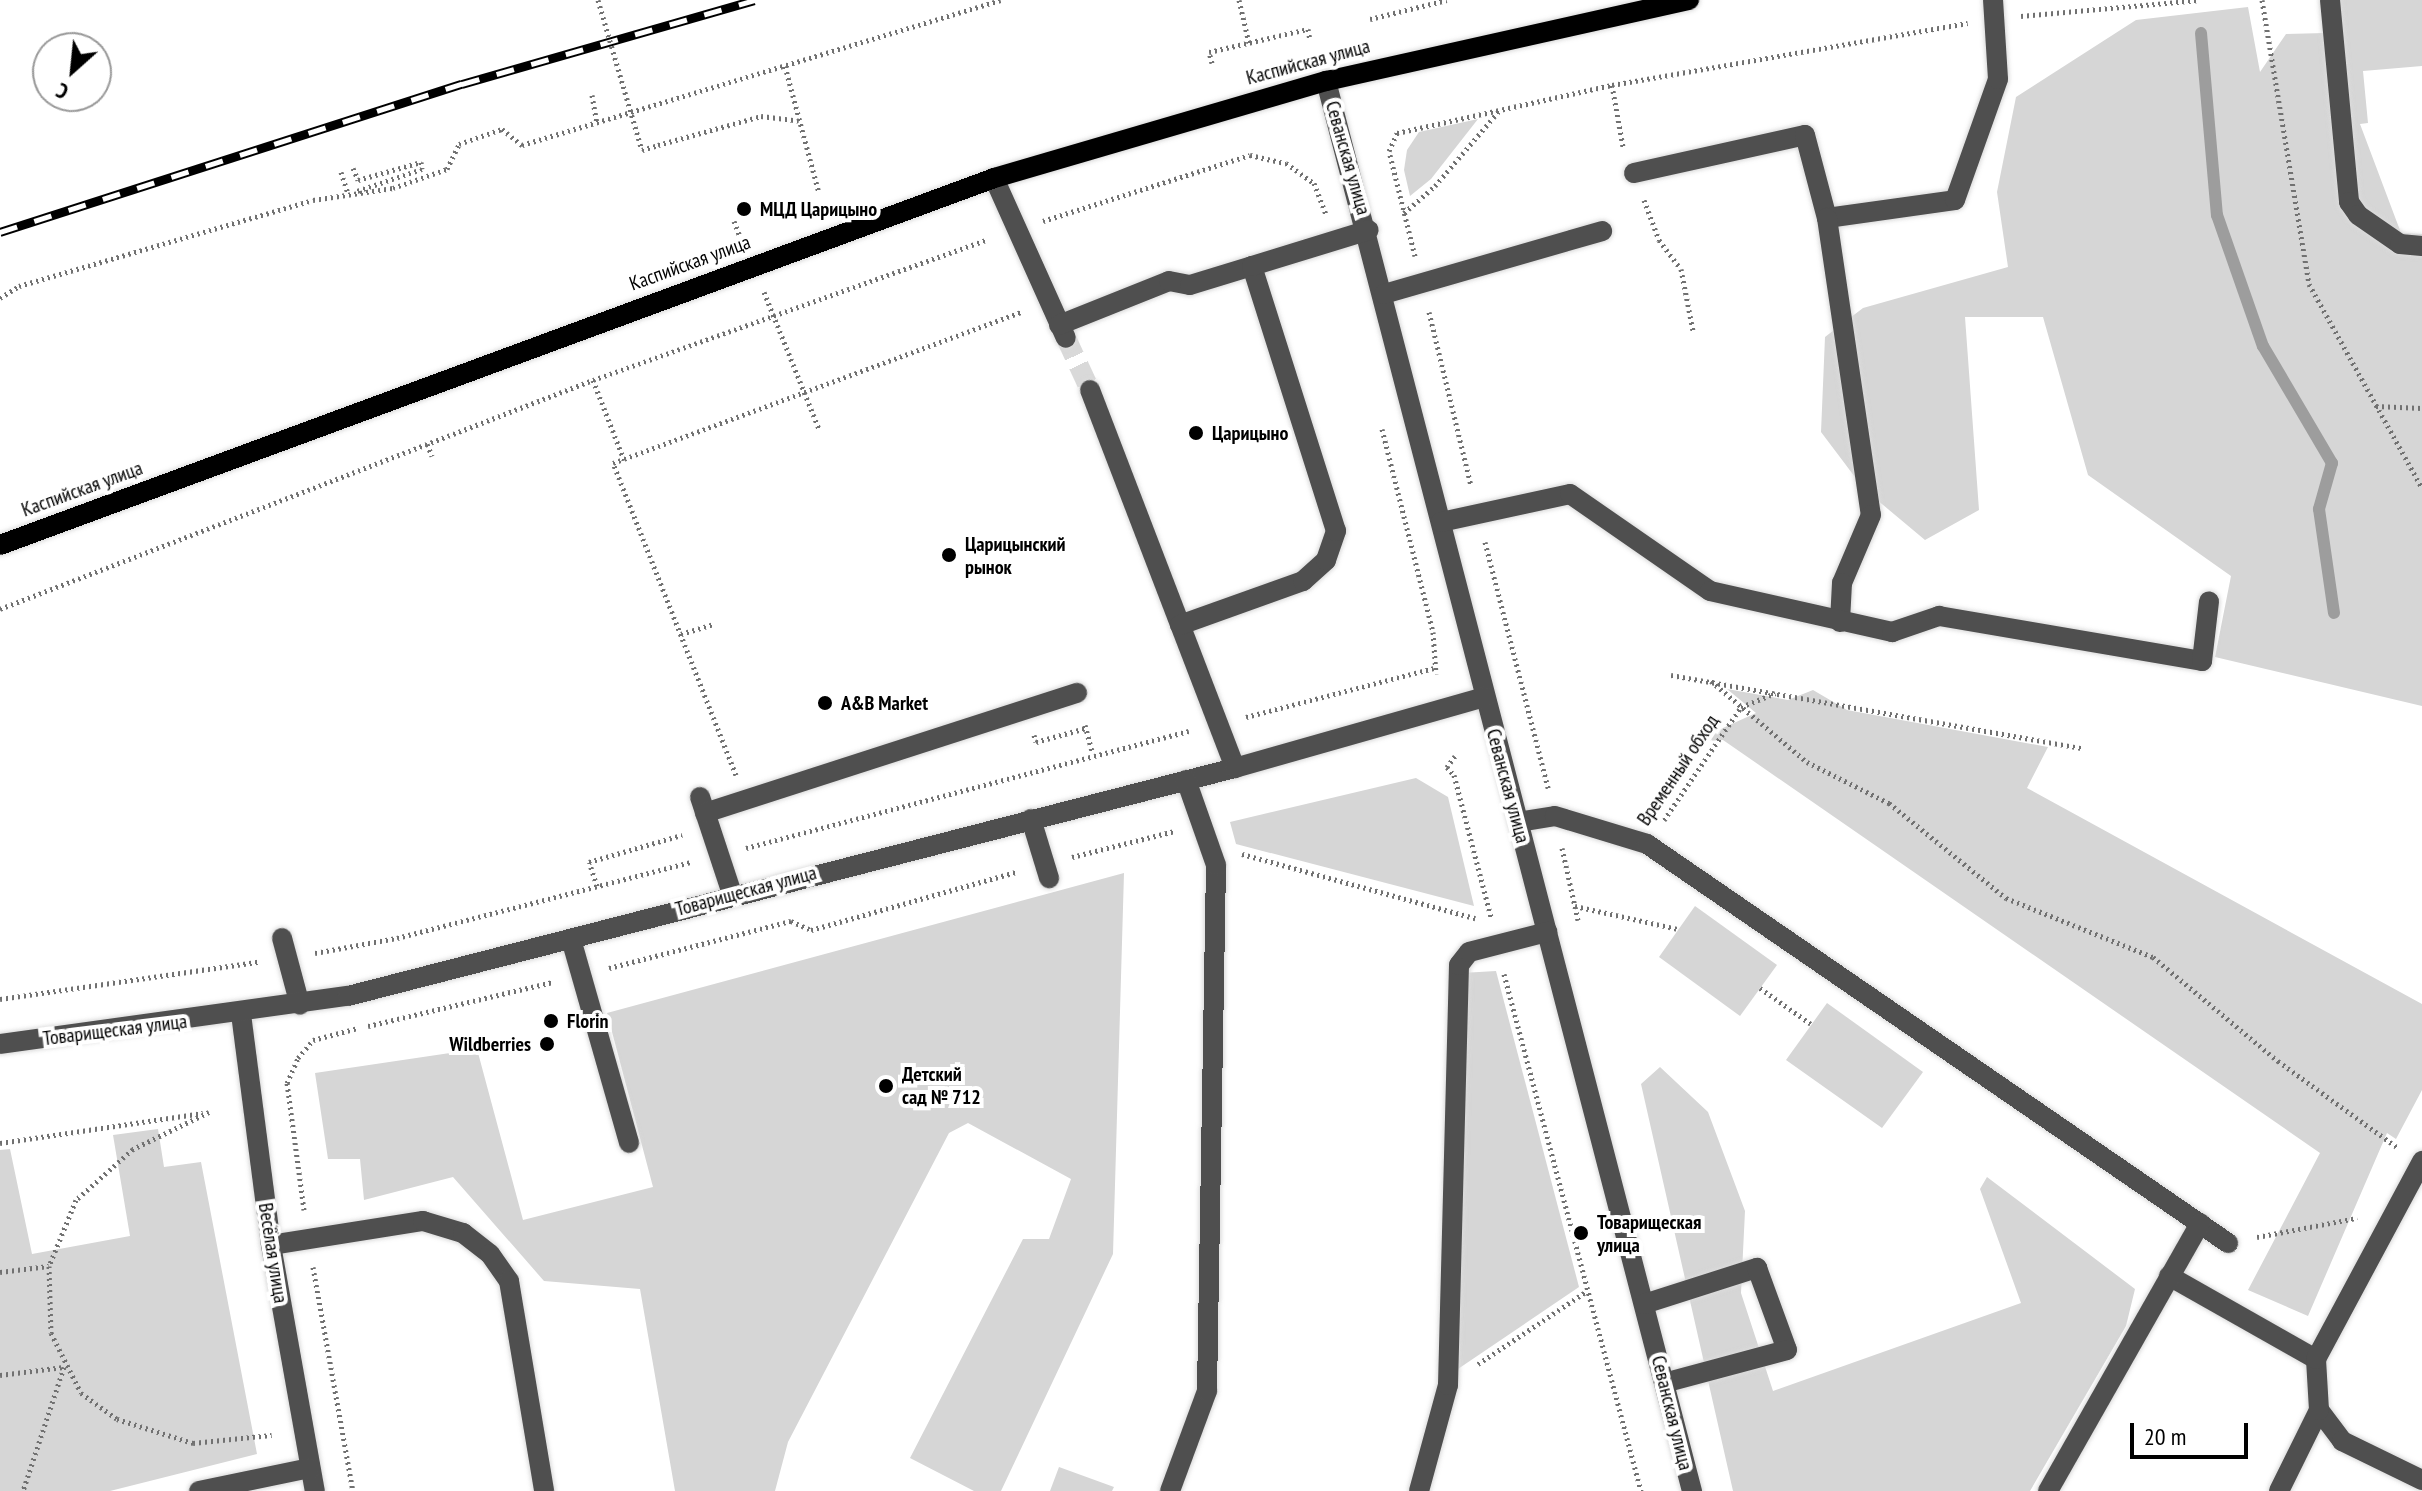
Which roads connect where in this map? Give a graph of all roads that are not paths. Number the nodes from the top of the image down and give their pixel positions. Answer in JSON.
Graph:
{"nodes":[{"id":1,"x":1689,"y":0,"type":"edge"},
{"id":2,"x":2330,"y":0,"type":"edge"},
{"id":3,"x":1993,"y":9,"type":"edge"},
{"id":4,"x":1326,"y":81,"type":"junction"},
{"id":5,"x":1634,"y":173,"type":"dead end"},
{"id":6,"x":994,"y":178,"type":"junction"},
{"id":7,"x":1827,"y":218,"type":"junction"},
{"id":8,"x":1369,"y":230,"type":"junction"},
{"id":9,"x":1602,"y":231,"type":"dead end"},
{"id":10,"x":2422,"y":246,"type":"edge"},
{"id":11,"x":1252,"y":266,"type":"junction"},
{"id":12,"x":1384,"y":294,"type":"junction"},
{"id":13,"x":1090,"y":390,"type":"tunnel mouth"},
{"id":14,"x":1441,"y":522,"type":"junction"},
{"id":15,"x":0,"y":545,"type":"edge"},
{"id":16,"x":2209,"y":601,"type":"dead end"},
{"id":17,"x":1840,"y":622,"type":"junction"},
{"id":18,"x":1180,"y":625,"type":"junction"},
{"id":19,"x":1077,"y":693,"type":"dead end"},
{"id":20,"x":1485,"y":697,"type":"junction"},
{"id":21,"x":1235,"y":768,"type":"junction"},
{"id":22,"x":1186,"y":780,"type":"junction"},
{"id":23,"x":1031,"y":819,"type":"junction"},
{"id":24,"x":1518,"y":822,"type":"junction"},
{"id":25,"x":1047,"y":871,"type":"road end"},
{"id":26,"x":732,"y":894,"type":"junction"},
{"id":27,"x":1547,"y":932,"type":"junction"},
{"id":28,"x":571,"y":939,"type":"junction"},
{"id":29,"x":285,"y":948,"type":"road end"},
{"id":30,"x":300,"y":1005,"type":"junction"},
{"id":31,"x":241,"y":1014,"type":"junction"},
{"id":32,"x":0,"y":1044,"type":"edge"},
{"id":33,"x":629,"y":1143,"type":"dead end"},
{"id":34,"x":2420,"y":1160,"type":"edge"},
{"id":35,"x":2200,"y":1223,"type":"junction"},
{"id":36,"x":2228,"y":1243,"type":"road end"},
{"id":37,"x":271,"y":1245,"type":"junction"},
{"id":38,"x":2169,"y":1276,"type":"junction"},
{"id":39,"x":1644,"y":1304,"type":"junction"},
{"id":40,"x":2316,"y":1359,"type":"junction"},
{"id":41,"x":1664,"y":1383,"type":"junction"},
{"id":42,"x":2319,"y":1410,"type":"junction"},
{"id":43,"x":310,"y":1468,"type":"junction"},
{"id":44,"x":2422,"y":1480,"type":"edge"},
{"id":45,"x":199,"y":1491,"type":"edge"},
{"id":46,"x":315,"y":1491,"type":"edge"},
{"id":47,"x":544,"y":1491,"type":"edge"},
{"id":48,"x":1170,"y":1491,"type":"edge"},
{"id":49,"x":1419,"y":1491,"type":"edge"},
{"id":50,"x":1692,"y":1491,"type":"edge"},
{"id":51,"x":2048,"y":1491,"type":"edge"},
{"id":52,"x":2279,"y":1491,"type":"edge"}],
"edges":[{"from":1,"to":4,"type":"main road","name":"Каспийская улица"},
{"from":2,"to":10,"type":"street"},
{"from":3,"to":7,"type":"street"},
{"from":4,"to":6,"type":"main road","name":"Каспийская улица"},
{"from":4,"to":8,"type":"street","name":"Севанская улица"},
{"from":5,"to":7,"type":"street"},
{"from":6,"to":11,"type":"street"},
{"from":6,"to":15,"type":"main road","name":"Каспийская улица"},
{"from":7,"to":17,"type":"street"},
{"from":8,"to":11,"type":"street"},
{"from":8,"to":12,"type":"street","name":"Севанская улица"},
{"from":9,"to":12,"type":"street"},
{"from":11,"to":18,"type":"street"},
{"from":12,"to":14,"type":"street","name":"Севанская улица"},
{"from":13,"to":18,"type":"street"},
{"from":14,"to":17,"type":"street"},
{"from":14,"to":20,"type":"street","name":"Севанская улица"},
{"from":16,"to":17,"type":"street"},
{"from":18,"to":21,"type":"street"},
{"from":19,"to":26,"type":"street"},
{"from":20,"to":21,"type":"street","name":"Товарищеская улица"},
{"from":20,"to":24,"type":"street","name":"Севанская улица"},
{"from":21,"to":22,"type":"street","name":"Товарищеская улица"},
{"from":22,"to":23,"type":"street","name":"Товарищеская улица"},
{"from":22,"to":48,"type":"street"},
{"from":23,"to":25,"type":"street"},
{"from":23,"to":26,"type":"street","name":"Товарищеская улица"},
{"from":24,"to":27,"type":"street","name":"Севанская улица"},
{"from":24,"to":35,"type":"street"},
{"from":26,"to":28,"type":"street","name":"Товарищеская улица"},
{"from":27,"to":39,"type":"street","name":"Севанская улица"},
{"from":27,"to":49,"type":"street"},
{"from":28,"to":30,"type":"street","name":"Товарищеская улица"},
{"from":28,"to":33,"type":"street"},
{"from":29,"to":30,"type":"street"},
{"from":30,"to":31,"type":"street","name":"Товарищеская улица"},
{"from":31,"to":32,"type":"street","name":"Товарищеская улица"},
{"from":31,"to":37,"type":"street","name":"Весёлая улица"},
{"from":34,"to":40,"type":"street"},
{"from":35,"to":36,"type":"street"},
{"from":35,"to":38,"type":"street"},
{"from":37,"to":43,"type":"street","name":"Весёлая улица"},
{"from":37,"to":47,"type":"street"},
{"from":38,"to":40,"type":"street"},
{"from":38,"to":51,"type":"street"},
{"from":39,"to":41,"type":"street","name":"Севанская улица"},
{"from":39,"to":41,"type":"street"},
{"from":40,"to":42,"type":"street"},
{"from":41,"to":50,"type":"street","name":"Севанская улица"},
{"from":42,"to":44,"type":"street"},
{"from":42,"to":52,"type":"street"},
{"from":43,"to":45,"type":"street"},
{"from":43,"to":46,"type":"street","name":"Весёлая улица"}]}
